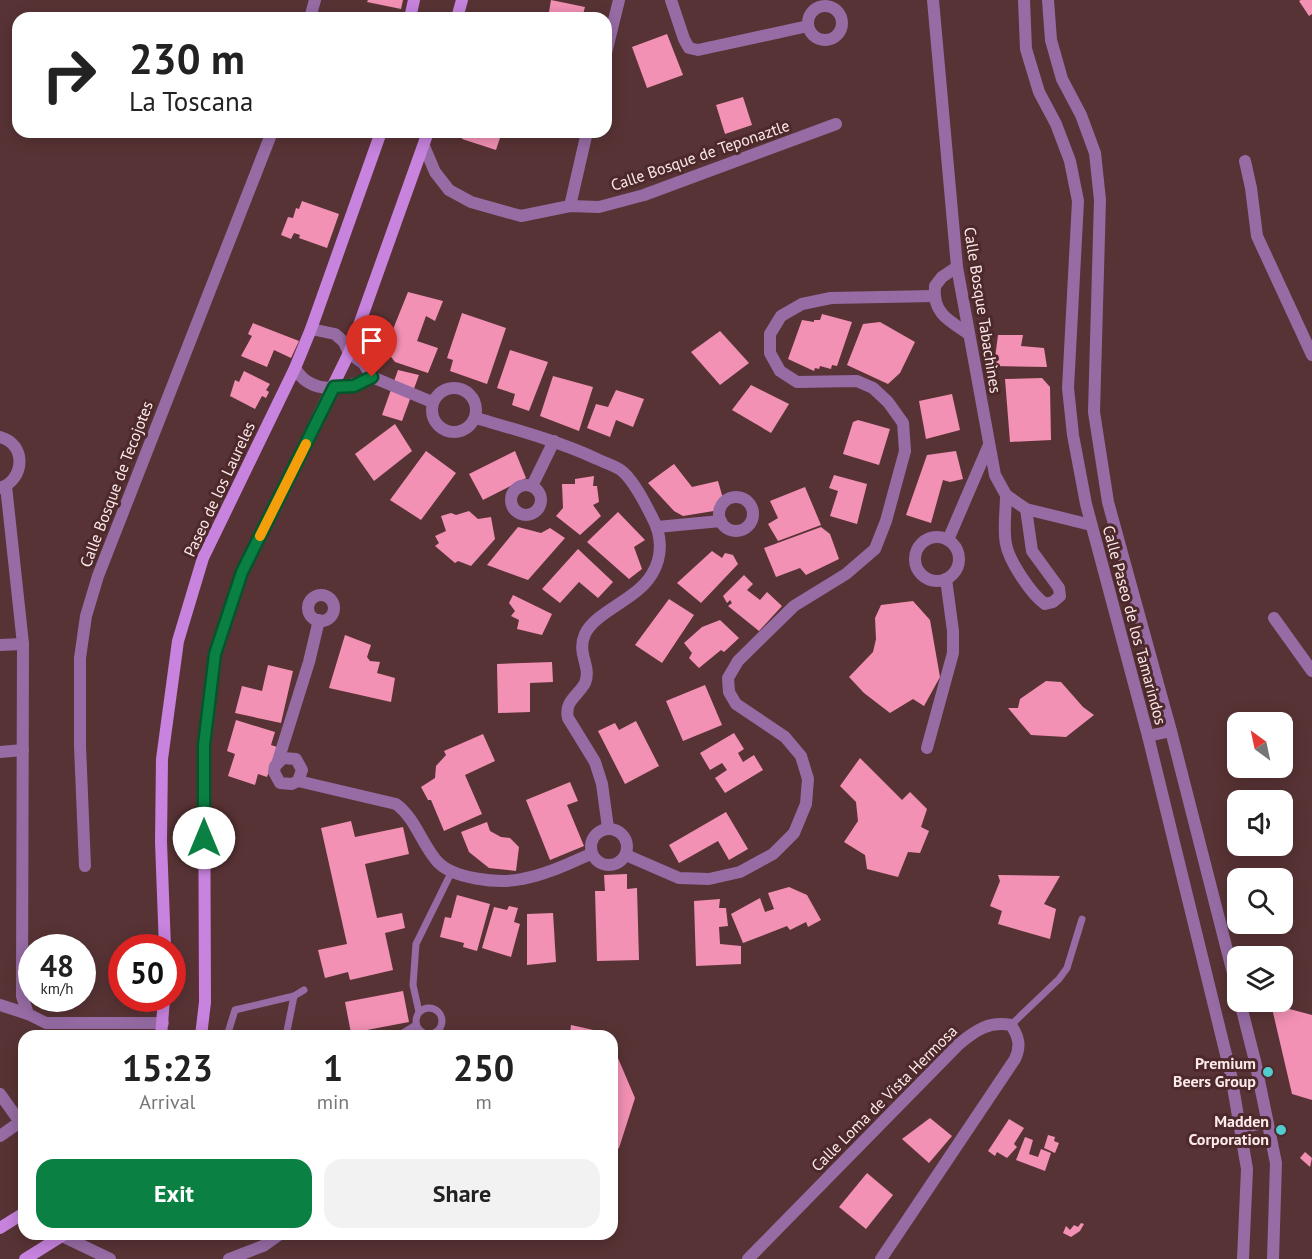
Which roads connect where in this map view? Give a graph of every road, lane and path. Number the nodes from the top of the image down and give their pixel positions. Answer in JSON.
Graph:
{"nodes":[{"id":1,"x":619,"y":0,"type":"edge"},
{"id":2,"x":671,"y":0,"type":"edge"},
{"id":3,"x":933,"y":0,"type":"edge"},
{"id":4,"x":1024,"y":0,"type":"edge"},
{"id":5,"x":1048,"y":0,"type":"edge"},
{"id":6,"x":808,"y":26,"type":"dead end"},
{"id":7,"x":612,"y":29,"type":"edge"},
{"id":8,"x":836,"y":124,"type":"dead end"},
{"id":9,"x":271,"y":138,"type":"edge"},
{"id":10,"x":379,"y":138,"type":"edge"},
{"id":11,"x":426,"y":138,"type":"edge"},
{"id":12,"x":586,"y":138,"type":"edge"},
{"id":13,"x":424,"y":146,"type":"junction"},
{"id":14,"x":1245,"y":161,"type":"dead end"},
{"id":15,"x":570,"y":206,"type":"junction"},
{"id":16,"x":957,"y":267,"type":"junction"},
{"id":17,"x":934,"y":296,"type":"junction"},
{"id":18,"x":311,"y":329,"type":"junction"},
{"id":19,"x":969,"y":334,"type":"junction"},
{"id":20,"x":349,"y":353,"type":"junction"},
{"id":21,"x":1312,"y":355,"type":"edge"},
{"id":22,"x":295,"y":368,"type":"junction"},
{"id":23,"x":372,"y":377,"type":"junction"},
{"id":24,"x":334,"y":387,"type":"junction"},
{"id":25,"x":432,"y":402,"type":"junction"},
{"id":26,"x":476,"y":418,"type":"junction"},
{"id":27,"x":0,"y":437,"type":"edge"},
{"id":28,"x":554,"y":441,"type":"junction"},
{"id":29,"x":988,"y":447,"type":"junction"},
{"id":30,"x":532,"y":486,"type":"dead end"},
{"id":31,"x":3,"y":487,"type":"edge"},
{"id":32,"x":1006,"y":495,"type":"junction"},
{"id":33,"x":1026,"y":509,"type":"junction"},
{"id":34,"x":721,"y":521,"type":"dead end"},
{"id":35,"x":1091,"y":525,"type":"junction"},
{"id":36,"x":657,"y":527,"type":"junction"},
{"id":37,"x":948,"y":540,"type":"junction"},
{"id":38,"x":946,"y":579,"type":"junction"},
{"id":39,"x":1274,"y":618,"type":"dead end"},
{"id":40,"x":319,"y":620,"type":"dead end"},
{"id":41,"x":23,"y":644,"type":"junction"},
{"id":42,"x":0,"y":645,"type":"edge"},
{"id":43,"x":1312,"y":671,"type":"edge"},
{"id":44,"x":1171,"y":731,"type":"junction"},
{"id":45,"x":1148,"y":736,"type":"junction"},
{"id":46,"x":927,"y":748,"type":"dead end"},
{"id":47,"x":23,"y":750,"type":"junction"},
{"id":48,"x":0,"y":752,"type":"edge"},
{"id":49,"x":278,"y":761,"type":"junction"},
{"id":50,"x":298,"y":781,"type":"junction"},
{"id":51,"x":608,"y":828,"type":"junction"},
{"id":52,"x":591,"y":854,"type":"junction"},
{"id":53,"x":626,"y":855,"type":"junction"},
{"id":54,"x":85,"y":867,"type":"dead end"},
{"id":55,"x":451,"y":873,"type":"junction"},
{"id":56,"x":1082,"y":919,"type":"dead end"},
{"id":57,"x":164,"y":934,"type":"edge"},
{"id":58,"x":1227,"y":950,"type":"edge"},
{"id":59,"x":304,"y":990,"type":"dead end"},
{"id":60,"x":294,"y":996,"type":"junction"},
{"id":61,"x":0,"y":1005,"type":"edge"},
{"id":62,"x":163,"y":1012,"type":"edge"},
{"id":63,"x":419,"y":1012,"type":"junction"},
{"id":64,"x":1243,"y":1012,"type":"edge"},
{"id":65,"x":28,"y":1014,"type":"junction"},
{"id":66,"x":163,"y":1023,"type":"junction"},
{"id":67,"x":416,"y":1025,"type":"junction"},
{"id":68,"x":1011,"y":1025,"type":"junction"},
{"id":69,"x":162,"y":1030,"type":"edge"},
{"id":70,"x":202,"y":1030,"type":"edge"},
{"id":71,"x":229,"y":1030,"type":"edge"},
{"id":72,"x":287,"y":1030,"type":"edge"},
{"id":73,"x":408,"y":1030,"type":"edge"},
{"id":74,"x":419,"y":1030,"type":"edge"},
{"id":75,"x":439,"y":1030,"type":"edge"},
{"id":76,"x":0,"y":1094,"type":"edge"},
{"id":77,"x":18,"y":1119,"type":"edge"},
{"id":78,"x":1268,"y":1122,"type":"junction"},
{"id":79,"x":18,"y":1123,"type":"edge"},
{"id":80,"x":1240,"y":1128,"type":"junction"},
{"id":81,"x":0,"y":1136,"type":"edge"},
{"id":82,"x":18,"y":1219,"type":"edge"},
{"id":83,"x":0,"y":1228,"type":"edge"},
{"id":84,"x":54,"y":1240,"type":"edge"},
{"id":85,"x":72,"y":1240,"type":"edge"},
{"id":86,"x":272,"y":1240,"type":"edge"},
{"id":87,"x":25,"y":1259,"type":"edge"},
{"id":88,"x":110,"y":1259,"type":"edge"},
{"id":89,"x":229,"y":1259,"type":"edge"},
{"id":90,"x":748,"y":1259,"type":"edge"},
{"id":91,"x":881,"y":1259,"type":"edge"},
{"id":92,"x":1243,"y":1259,"type":"edge"},
{"id":93,"x":1273,"y":1259,"type":"edge"}],
"edges":[{"from":1,"to":7,"type":"street"},
{"from":2,"to":6,"type":"street"},
{"from":3,"to":16,"type":"street","name":"Calle Bosque Tabachines"},
{"from":4,"to":35,"type":"street","name":"Calle Paseo de los Tamarindos"},
{"from":5,"to":44,"type":"street","name":"Calle Paseo de los Tamarindos"},
{"from":8,"to":15,"type":"street","name":"Calle Bosque de Teponaztle"},
{"from":9,"to":54,"type":"street","name":"Calle Bosque de Tecojotes"},
{"from":10,"to":18,"type":"main road","name":"Paseo de los Laureles"},
{"from":11,"to":13,"type":"main road"},
{"from":12,"to":15,"type":"street"},
{"from":13,"to":15,"type":"street","name":"Calle Bosque de Teponaztle"},
{"from":13,"to":20,"type":"main road"},
{"from":14,"to":21,"type":"street"},
{"from":16,"to":17,"type":"street"},
{"from":16,"to":19,"type":"street","name":"Calle Bosque Tabachines"},
{"from":17,"to":19,"type":"street"},
{"from":17,"to":53,"type":"street"},
{"from":18,"to":20,"type":"street"},
{"from":18,"to":22,"type":"main road","name":"Paseo de los Laureles"},
{"from":19,"to":29,"type":"street","name":"Calle Bosque Tabachines"},
{"from":20,"to":23,"type":"street"},
{"from":20,"to":24,"type":"main road"},
{"from":22,"to":24,"type":"street"},
{"from":22,"to":57,"type":"main road","name":"Paseo de los Laureles"},
{"from":23,"to":24,"type":"street"},
{"from":23,"to":25,"type":"street"},
{"from":24,"to":70,"type":"main road"},
{"from":25,"to":26,"type":"street"},
{"from":25,"to":26,"type":"street"},
{"from":26,"to":28,"type":"street"},
{"from":27,"to":31,"type":"street"},
{"from":28,"to":30,"type":"street"},
{"from":28,"to":36,"type":"street"},
{"from":29,"to":32,"type":"street","name":"Calle Bosque Tabachines"},
{"from":29,"to":37,"type":"street"},
{"from":31,"to":41,"type":"street"},
{"from":32,"to":33,"type":"street","name":"Calle Bosque Tabachines"},
{"from":32,"to":33,"type":"street"},
{"from":33,"to":35,"type":"street","name":"Calle Bosque Tabachines"},
{"from":34,"to":36,"type":"street"},
{"from":35,"to":45,"type":"street","name":"Calle Paseo de los Tamarindos"},
{"from":36,"to":51,"type":"street"},
{"from":37,"to":38,"type":"street"},
{"from":37,"to":38,"type":"street"},
{"from":38,"to":46,"type":"street"},
{"from":39,"to":43,"type":"street"},
{"from":40,"to":49,"type":"street"},
{"from":41,"to":42,"type":"street"},
{"from":41,"to":47,"type":"street"},
{"from":44,"to":45,"type":"street"},
{"from":44,"to":58,"type":"street","name":"Calle Paseo de los Tamarindos"},
{"from":45,"to":80,"type":"street","name":"Calle Paseo de los Tamarindos"},
{"from":47,"to":48,"type":"street"},
{"from":47,"to":65,"type":"street"},
{"from":49,"to":50,"type":"street"},
{"from":49,"to":50,"type":"street"},
{"from":50,"to":55,"type":"street"},
{"from":51,"to":52,"type":"street"},
{"from":51,"to":53,"type":"street"},
{"from":52,"to":53,"type":"street"},
{"from":52,"to":55,"type":"street"},
{"from":55,"to":63,"type":"lane"},
{"from":56,"to":68,"type":"lane"},
{"from":59,"to":60,"type":"lane"},
{"from":60,"to":71,"type":"lane"},
{"from":60,"to":72,"type":"lane"},
{"from":61,"to":65,"type":"street"},
{"from":62,"to":66,"type":"main road"},
{"from":63,"to":67,"type":"lane"},
{"from":63,"to":75,"type":"lane"},
{"from":64,"to":78,"type":"street"},
{"from":65,"to":66,"type":"street"},
{"from":66,"to":69,"type":"main road"},
{"from":67,"to":73,"type":"lane"},
{"from":67,"to":74,"type":"lane"},
{"from":68,"to":90,"type":"street","name":"Calle Loma de Vista Hermosa"},
{"from":68,"to":91,"type":"street"},
{"from":76,"to":77,"type":"street"},
{"from":78,"to":80,"type":"street"},
{"from":78,"to":93,"type":"street"},
{"from":79,"to":81,"type":"street"},
{"from":80,"to":92,"type":"street","name":"Calle Paseo de los Tamarindos"},
{"from":82,"to":83,"type":"main road"},
{"from":84,"to":87,"type":"main road"},
{"from":85,"to":88,"type":"street"},
{"from":86,"to":89,"type":"street"}]}
